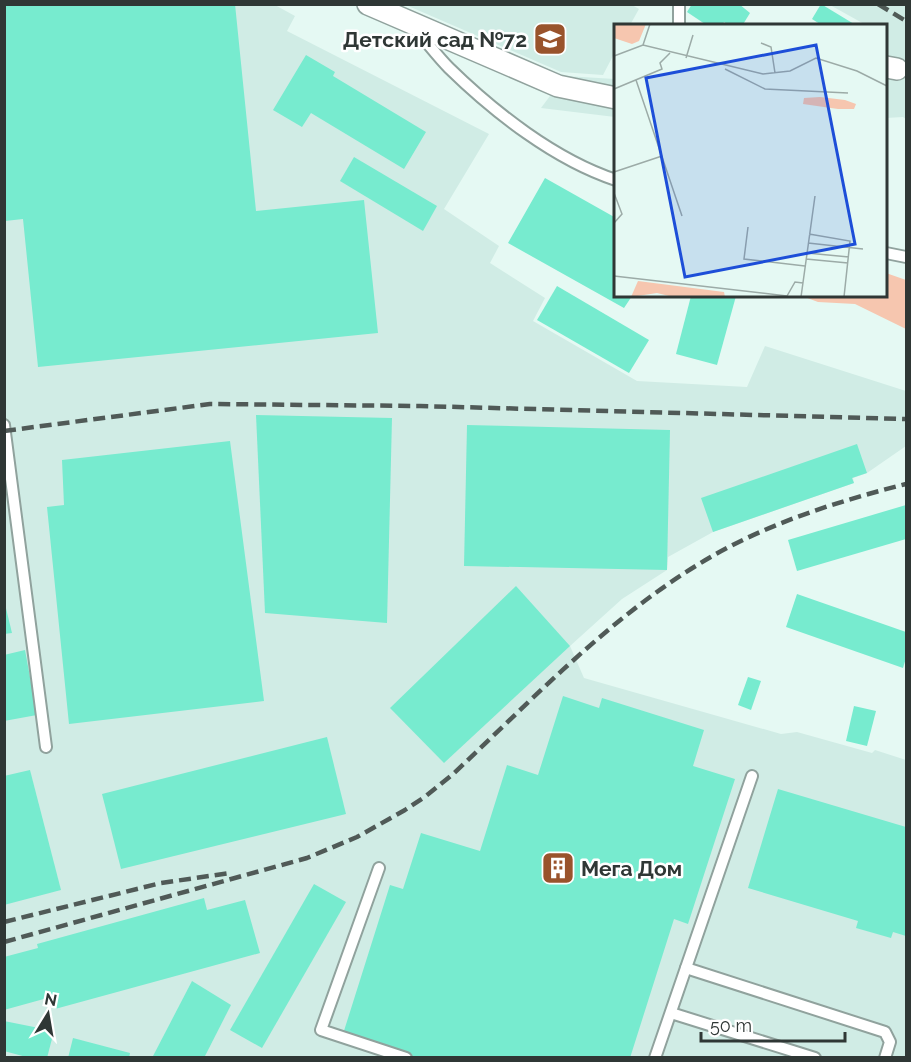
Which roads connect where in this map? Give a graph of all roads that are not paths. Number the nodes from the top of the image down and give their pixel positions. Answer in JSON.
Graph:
{"nodes":[{"id":1,"x":368,"y":4,"type":"edge"},
{"id":2,"x":679,"y":4,"type":"edge"},
{"id":3,"x":679,"y":24,"type":"edge"},
{"id":4,"x":412,"y":25,"type":"junction"},
{"id":5,"x":614,"y":98,"type":"edge"},
{"id":6,"x":614,"y":180,"type":"edge"},
{"id":7,"x":887,"y":253,"type":"edge"},
{"id":8,"x":906,"y":257,"type":"edge"},
{"id":9,"x":4,"y":425,"type":"edge"},
{"id":10,"x":46,"y":747,"type":"dead end"},
{"id":11,"x":752,"y":776,"type":"dead end"},
{"id":12,"x":379,"y":868,"type":"dead end"},
{"id":13,"x":686,"y":968,"type":"junction"},
{"id":14,"x":671,"y":1013,"type":"junction"},
{"id":15,"x":406,"y":1058,"type":"edge"},
{"id":16,"x":655,"y":1058,"type":"edge"},
{"id":17,"x":815,"y":1058,"type":"edge"},
{"id":18,"x":885,"y":1058,"type":"edge"}],
"edges":[{"from":1,"to":4,"type":"street"},
{"from":2,"to":3,"type":"lane"},
{"from":4,"to":5,"type":"street"},
{"from":4,"to":6,"type":"lane"},
{"from":7,"to":8,"type":"lane"},
{"from":9,"to":10,"type":"lane"},
{"from":11,"to":13,"type":"lane"},
{"from":12,"to":15,"type":"lane"},
{"from":13,"to":14,"type":"lane"},
{"from":13,"to":18,"type":"lane"},
{"from":14,"to":16,"type":"lane"},
{"from":14,"to":17,"type":"lane"}]}
